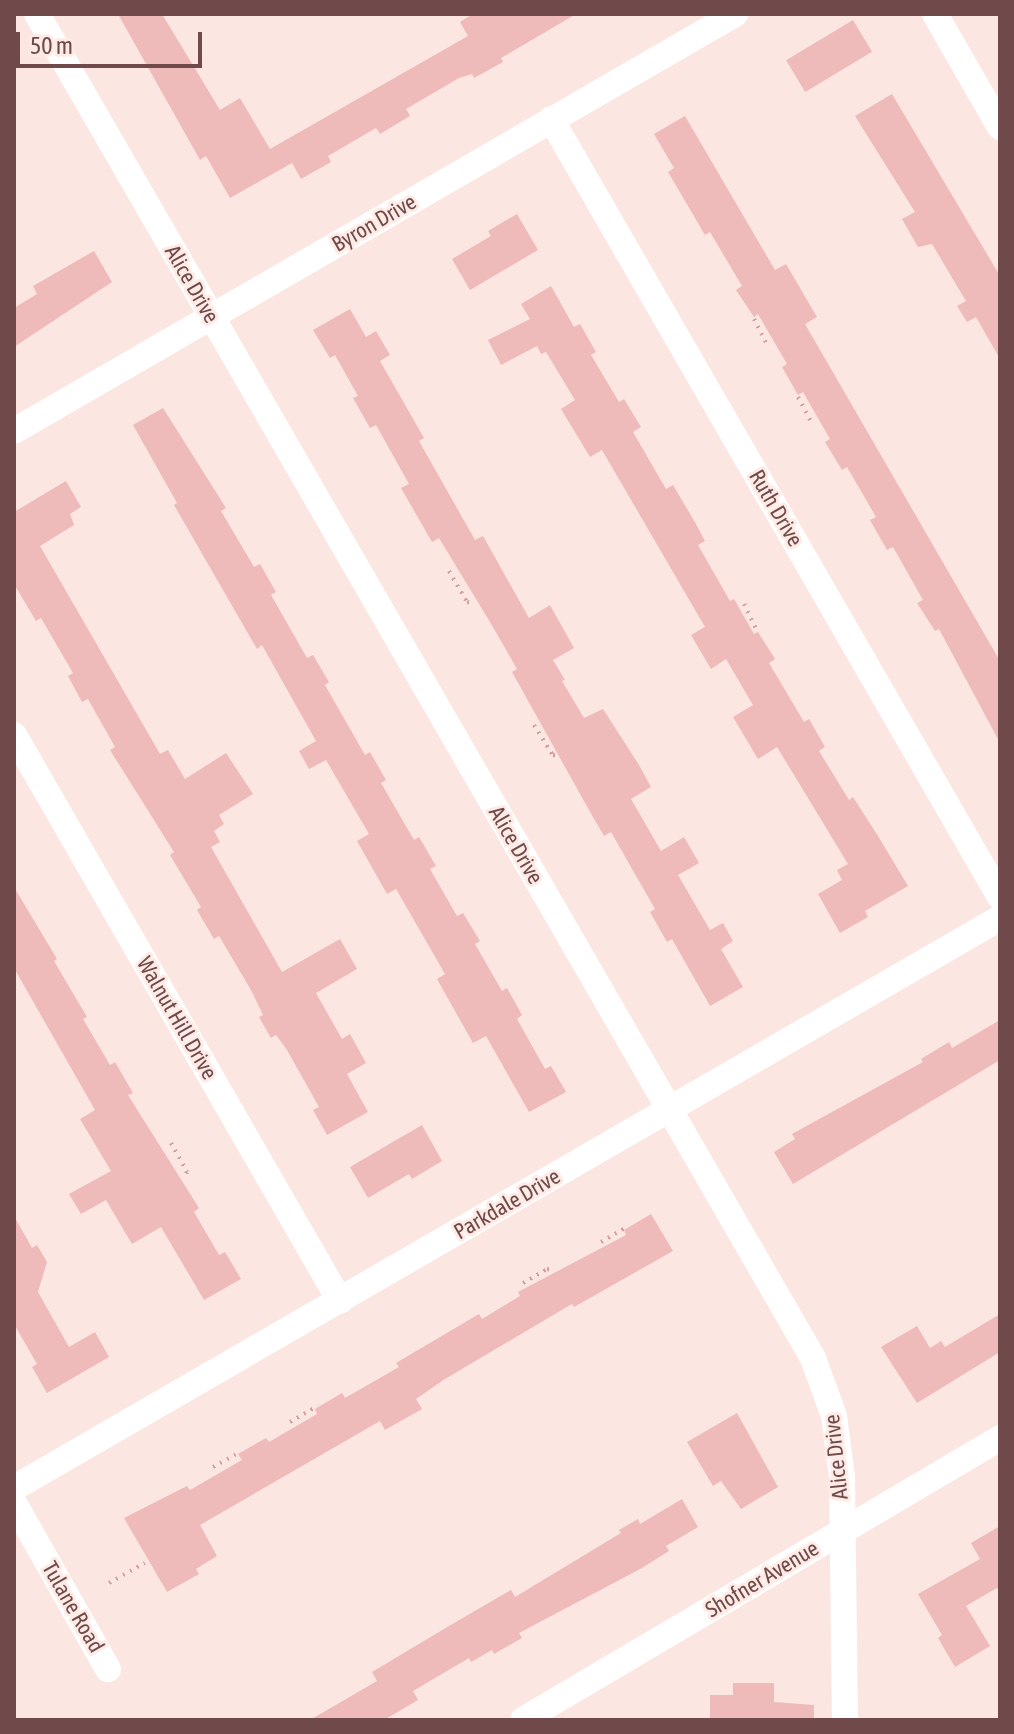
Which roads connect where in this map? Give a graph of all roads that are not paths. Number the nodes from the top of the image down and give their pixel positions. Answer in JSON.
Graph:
{"nodes":[{"id":1,"x":37,"y":14,"type":"edge"},
{"id":2,"x":735,"y":14,"type":"edge"},
{"id":3,"x":935,"y":14,"type":"edge"},
{"id":4,"x":551,"y":119,"type":"junction"},
{"id":5,"x":1000,"y":127,"type":"edge"},
{"id":6,"x":211,"y":317,"type":"junction"},
{"id":7,"x":14,"y":431,"type":"edge"},
{"id":8,"x":14,"y":735,"type":"edge"},
{"id":9,"x":1000,"y":897,"type":"edge"},
{"id":10,"x":1000,"y":918,"type":"edge"},
{"id":11,"x":669,"y":1110,"type":"junction"},
{"id":12,"x":340,"y":1301,"type":"junction"},
{"id":13,"x":1000,"y":1438,"type":"edge"},
{"id":14,"x":14,"y":1488,"type":"edge"},
{"id":15,"x":14,"y":1503,"type":"edge"},
{"id":16,"x":842,"y":1532,"type":"junction"},
{"id":17,"x":108,"y":1669,"type":"dead end"},
{"id":18,"x":523,"y":1720,"type":"edge"},
{"id":19,"x":845,"y":1720,"type":"edge"}],
"edges":[{"from":1,"to":6,"type":"street","name":"Alice Drive"},
{"from":2,"to":4,"type":"street","name":"Byron Drive"},
{"from":3,"to":5,"type":"street"},
{"from":4,"to":6,"type":"street","name":"Byron Drive"},
{"from":4,"to":9,"type":"street","name":"Ruth Drive"},
{"from":6,"to":7,"type":"street","name":"Byron Drive"},
{"from":6,"to":11,"type":"street","name":"Alice Drive"},
{"from":8,"to":12,"type":"street","name":"Walnut Hill Drive"},
{"from":10,"to":11,"type":"street","name":"Parkdale Drive"},
{"from":11,"to":12,"type":"street","name":"Parkdale Drive"},
{"from":11,"to":16,"type":"street","name":"Alice Drive"},
{"from":12,"to":14,"type":"street","name":"Parkdale Drive"},
{"from":13,"to":16,"type":"street","name":"Shofner Avenue"},
{"from":15,"to":17,"type":"street","name":"Tulane Road"},
{"from":16,"to":18,"type":"street","name":"Shofner Avenue"},
{"from":16,"to":19,"type":"street","name":"Alice Drive"}]}
